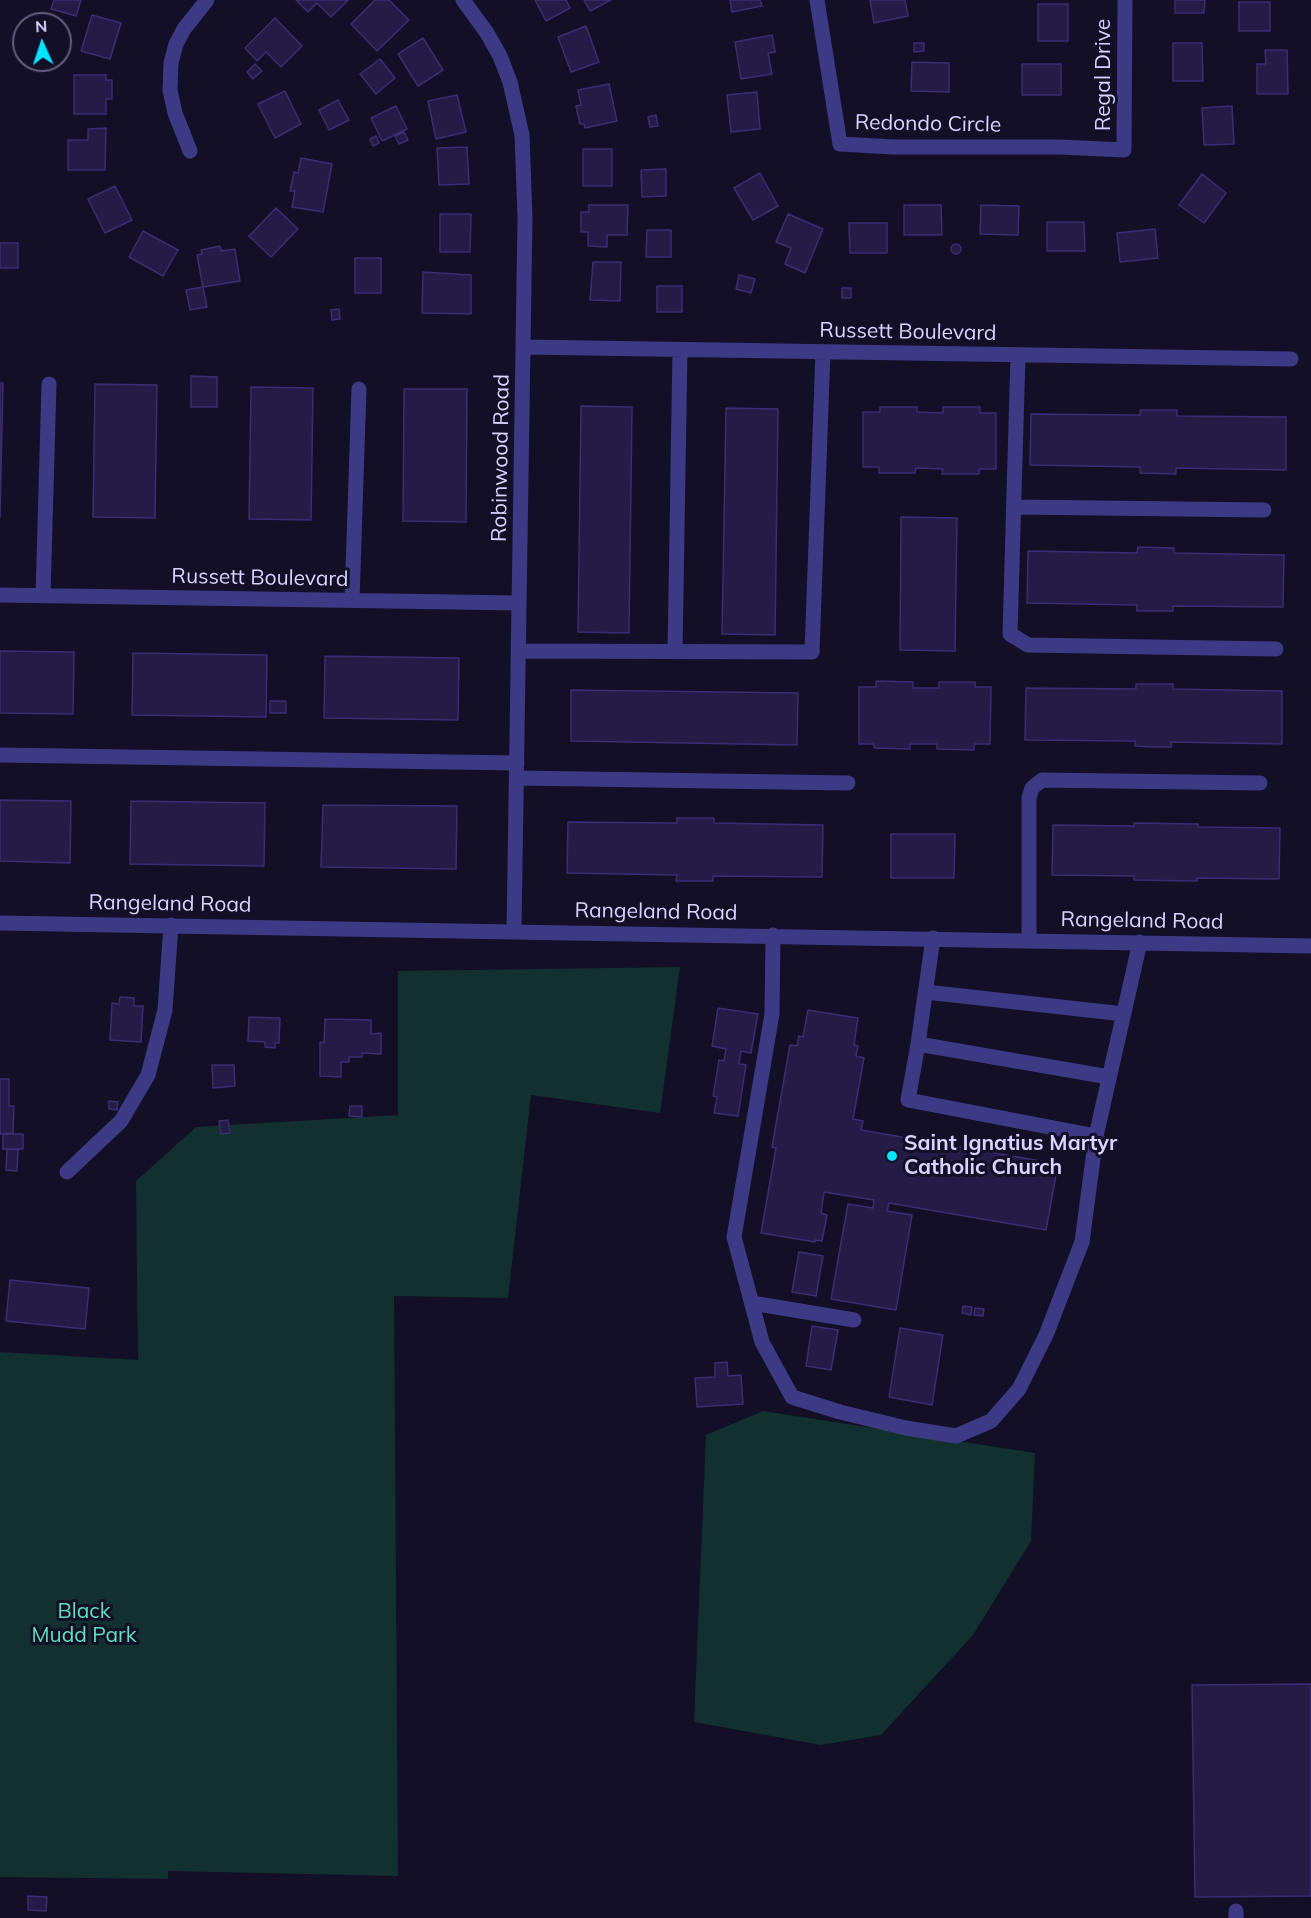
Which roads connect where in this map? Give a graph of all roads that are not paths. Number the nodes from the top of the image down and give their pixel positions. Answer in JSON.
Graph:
{"nodes":[{"id":1,"x":207,"y":0,"type":"edge"},
{"id":2,"x":464,"y":0,"type":"edge"},
{"id":3,"x":817,"y":0,"type":"edge"},
{"id":4,"x":1125,"y":0,"type":"edge"},
{"id":5,"x":1124,"y":150,"type":"joint"},
{"id":6,"x":190,"y":151,"type":"dead end"},
{"id":7,"x":524,"y":347,"type":"junction"},
{"id":8,"x":680,"y":350,"type":"junction"},
{"id":9,"x":823,"y":352,"type":"junction"},
{"id":10,"x":1018,"y":355,"type":"junction"},
{"id":11,"x":1291,"y":359,"type":"dead end"},
{"id":12,"x":50,"y":384,"type":"dead end"},
{"id":13,"x":359,"y":389,"type":"dead end"},
{"id":14,"x":1015,"y":507,"type":"junction"},
{"id":15,"x":1264,"y":510,"type":"dead end"},
{"id":16,"x":0,"y":595,"type":"edge"},
{"id":17,"x":43,"y":596,"type":"junction"},
{"id":18,"x":352,"y":600,"type":"junction"},
{"id":19,"x":519,"y":603,"type":"junction"},
{"id":20,"x":1276,"y":650,"type":"dead end"},
{"id":21,"x":519,"y":651,"type":"junction"},
{"id":22,"x":675,"y":652,"type":"junction"},
{"id":23,"x":0,"y":755,"type":"edge"},
{"id":24,"x":517,"y":770,"type":"junction"},
{"id":25,"x":848,"y":783,"type":"dead end"},
{"id":26,"x":1260,"y":783,"type":"dead end"},
{"id":27,"x":0,"y":923,"type":"edge"},
{"id":28,"x":171,"y":925,"type":"junction"},
{"id":29,"x":514,"y":930,"type":"junction"},
{"id":30,"x":773,"y":935,"type":"junction"},
{"id":31,"x":933,"y":938,"type":"junction"},
{"id":32,"x":1029,"y":940,"type":"junction"},
{"id":33,"x":1140,"y":942,"type":"junction"},
{"id":34,"x":1311,"y":946,"type":"edge"},
{"id":35,"x":926,"y":992,"type":"junction"},
{"id":36,"x":1124,"y":1014,"type":"junction"},
{"id":37,"x":918,"y":1044,"type":"junction"},
{"id":38,"x":1109,"y":1077,"type":"junction"},
{"id":39,"x":1096,"y":1136,"type":"junction"},
{"id":40,"x":67,"y":1172,"type":"dead end"},
{"id":41,"x":752,"y":1303,"type":"junction"},
{"id":42,"x":855,"y":1320,"type":"dead end"}],
"edges":[{"from":1,"to":6,"type":"street"},
{"from":2,"to":7,"type":"street","name":"Robinwood Road"},
{"from":3,"to":5,"type":"street","name":"Redondo Circle"},
{"from":4,"to":5,"type":"street","name":"Regal Drive"},
{"from":7,"to":8,"type":"street","name":"Russett Boulevard"},
{"from":7,"to":19,"type":"street","name":"Robinwood Road"},
{"from":8,"to":9,"type":"street","name":"Russett Boulevard"},
{"from":8,"to":22,"type":"street"},
{"from":9,"to":10,"type":"street","name":"Russett Boulevard"},
{"from":9,"to":22,"type":"street"},
{"from":10,"to":11,"type":"street","name":"Russett Boulevard"},
{"from":10,"to":14,"type":"street"},
{"from":12,"to":17,"type":"street"},
{"from":13,"to":18,"type":"street"},
{"from":14,"to":15,"type":"street"},
{"from":14,"to":20,"type":"street"},
{"from":16,"to":17,"type":"street","name":"Russett Boulevard"},
{"from":17,"to":18,"type":"street","name":"Russett Boulevard"},
{"from":18,"to":19,"type":"street","name":"Russett Boulevard"},
{"from":19,"to":21,"type":"street","name":"Robinwood Road"},
{"from":21,"to":22,"type":"street"},
{"from":21,"to":24,"type":"street","name":"Robinwood Road"},
{"from":23,"to":24,"type":"street"},
{"from":24,"to":25,"type":"street"},
{"from":24,"to":29,"type":"street","name":"Robinwood Road"},
{"from":26,"to":32,"type":"street"},
{"from":27,"to":28,"type":"street","name":"Rangeland Road"},
{"from":28,"to":29,"type":"street","name":"Rangeland Road"},
{"from":28,"to":40,"type":"street"},
{"from":29,"to":30,"type":"street","name":"Rangeland Road"},
{"from":30,"to":31,"type":"street","name":"Rangeland Road"},
{"from":30,"to":41,"type":"street"},
{"from":31,"to":32,"type":"street","name":"Rangeland Road"},
{"from":31,"to":35,"type":"street"},
{"from":32,"to":33,"type":"street","name":"Rangeland Road"},
{"from":33,"to":34,"type":"street","name":"Rangeland Road"},
{"from":33,"to":36,"type":"street"},
{"from":35,"to":36,"type":"street"},
{"from":35,"to":37,"type":"street"},
{"from":36,"to":38,"type":"street"},
{"from":37,"to":38,"type":"street"},
{"from":37,"to":39,"type":"street"},
{"from":38,"to":39,"type":"street"},
{"from":39,"to":41,"type":"street"},
{"from":41,"to":42,"type":"street"}]}
